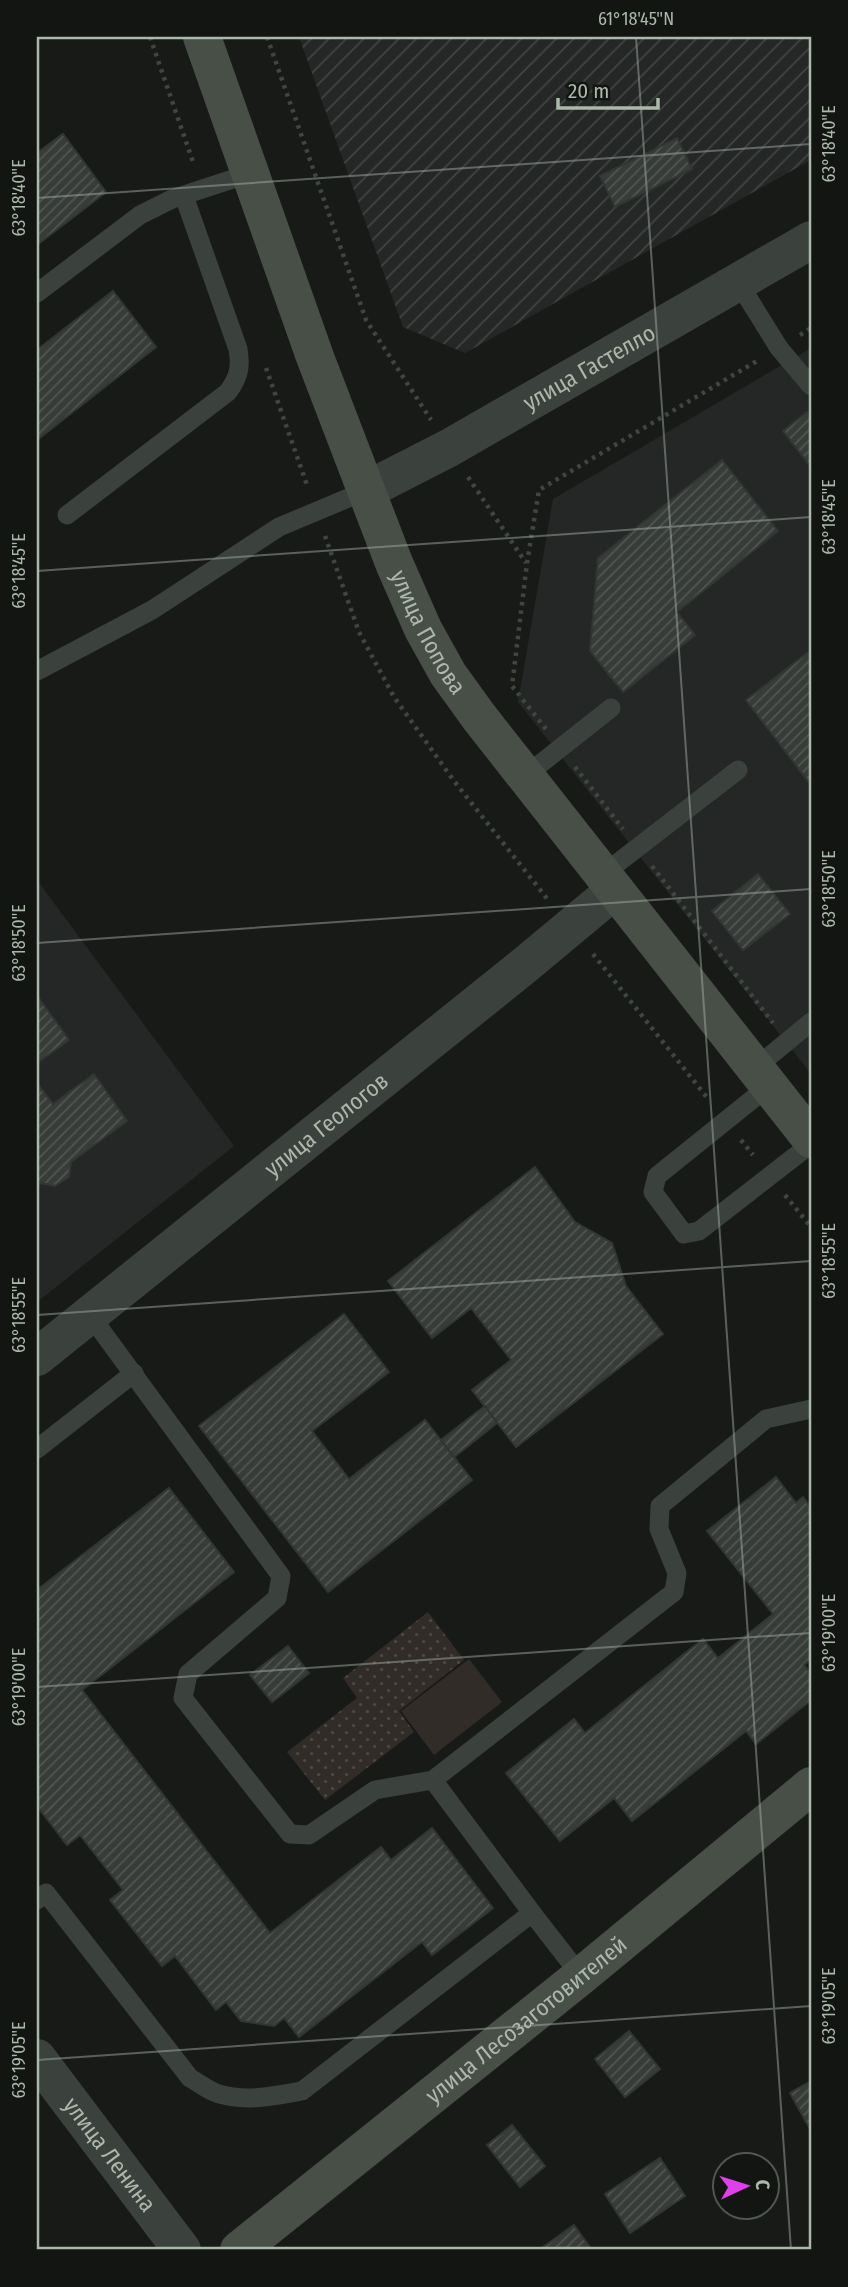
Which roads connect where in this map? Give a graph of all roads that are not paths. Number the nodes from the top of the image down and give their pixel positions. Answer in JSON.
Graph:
{"nodes":[{"id":1,"x":202,"y":37,"type":"edge"},
{"id":2,"x":251,"y":173,"type":"junction"},
{"id":3,"x":184,"y":196,"type":"junction"},
{"id":4,"x":811,"y":240,"type":"edge"},
{"id":5,"x":738,"y":282,"type":"junction"},
{"id":6,"x":37,"y":293,"type":"edge"},
{"id":7,"x":811,"y":386,"type":"edge"},
{"id":8,"x":365,"y":491,"type":"junction"},
{"id":9,"x":67,"y":515,"type":"dead end"},
{"id":10,"x":37,"y":671,"type":"edge"},
{"id":11,"x":611,"y":708,"type":"dead end"},
{"id":12,"x":738,"y":770,"type":"dead end"},
{"id":13,"x":525,"y":776,"type":"junction"},
{"id":14,"x":608,"y":882,"type":"junction"},
{"id":15,"x":811,"y":1022,"type":"edge"},
{"id":16,"x":769,"y":1066,"type":"junction"},
{"id":17,"x":811,"y":1141,"type":"edge"},
{"id":18,"x":90,"y":1315,"type":"junction"},
{"id":19,"x":37,"y":1357,"type":"edge"},
{"id":20,"x":134,"y":1373,"type":"junction"},
{"id":21,"x":811,"y":1409,"type":"edge"},
{"id":22,"x":37,"y":1449,"type":"edge"},
{"id":23,"x":433,"y":1780,"type":"junction"},
{"id":24,"x":811,"y":1786,"type":"edge"},
{"id":25,"x":40,"y":1891,"type":"edge"},
{"id":26,"x":532,"y":1913,"type":"junction"},
{"id":27,"x":581,"y":1976,"type":"junction"},
{"id":28,"x":37,"y":2058,"type":"edge"},
{"id":29,"x":182,"y":2250,"type":"edge"},
{"id":30,"x":239,"y":2250,"type":"edge"}],
"edges":[{"from":1,"to":2,"type":"main road","name":"улица Попова"},
{"from":2,"to":3,"type":"lane"},
{"from":2,"to":8,"type":"main road","name":"улица Попова"},
{"from":3,"to":6,"type":"lane"},
{"from":3,"to":9,"type":"lane"},
{"from":4,"to":5,"type":"street","name":"улица Гастелло"},
{"from":5,"to":7,"type":"lane"},
{"from":5,"to":8,"type":"street","name":"улица Гастелло"},
{"from":8,"to":10,"type":"lane"},
{"from":8,"to":13,"type":"main road","name":"улица Попова"},
{"from":11,"to":13,"type":"lane"},
{"from":12,"to":14,"type":"lane"},
{"from":13,"to":14,"type":"main road","name":"улица Попова"},
{"from":14,"to":16,"type":"main road","name":"улица Попова"},
{"from":14,"to":18,"type":"street","name":"улица Геологов"},
{"from":15,"to":16,"type":"lane"},
{"from":16,"to":17,"type":"main road","name":"улица Попова"},
{"from":16,"to":17,"type":"lane"},
{"from":18,"to":19,"type":"street","name":"улица Геологов"},
{"from":18,"to":20,"type":"lane"},
{"from":20,"to":22,"type":"lane"},
{"from":20,"to":23,"type":"lane"},
{"from":21,"to":23,"type":"lane"},
{"from":23,"to":26,"type":"lane"},
{"from":24,"to":27,"type":"main road","name":"улица Лесозаготовителей"},
{"from":25,"to":26,"type":"lane"},
{"from":26,"to":27,"type":"lane"},
{"from":27,"to":30,"type":"main road","name":"улица Лесозаготовителей"},
{"from":28,"to":29,"type":"street","name":"улица Ленина"}]}
